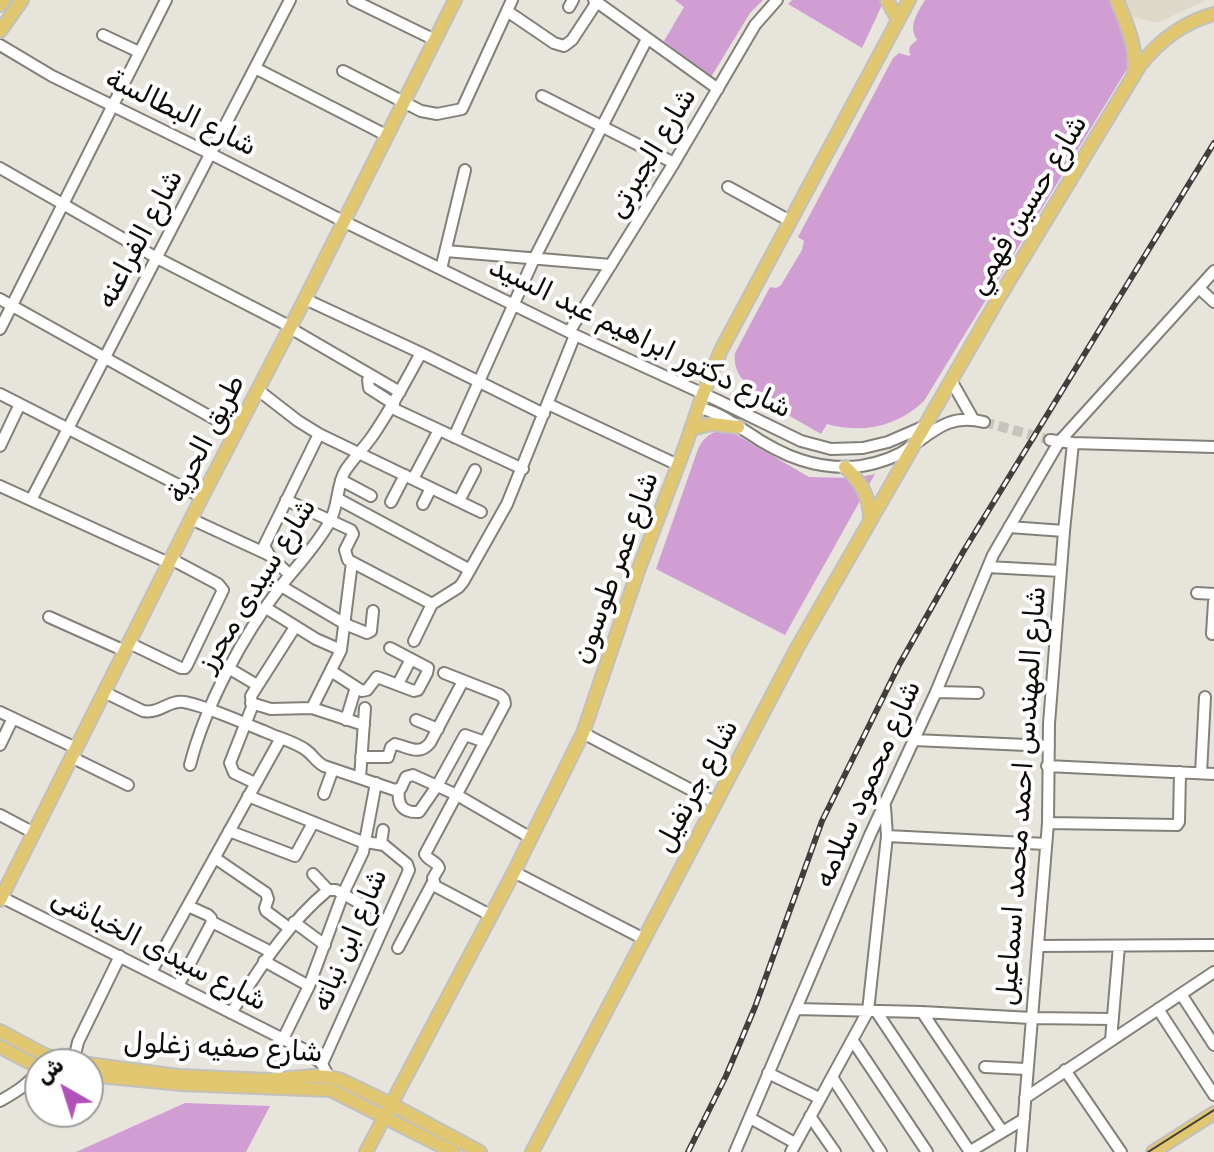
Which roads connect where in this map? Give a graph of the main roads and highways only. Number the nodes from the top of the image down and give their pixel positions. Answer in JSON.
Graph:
{"nodes":[{"id":1,"x":4,"y":0,"type":"edge"},
{"id":2,"x":22,"y":0,"type":"edge"},
{"id":3,"x":455,"y":0,"type":"edge"},
{"id":4,"x":887,"y":0,"type":"edge"},
{"id":5,"x":909,"y":0,"type":"edge"},
{"id":6,"x":1117,"y":0,"type":"edge"},
{"id":7,"x":0,"y":5,"type":"edge"},
{"id":8,"x":1213,"y":13,"type":"edge"},
{"id":9,"x":898,"y":20,"type":"junction"},
{"id":10,"x":0,"y":31,"type":"edge"},
{"id":11,"x":1133,"y":77,"type":"junction"},
{"id":12,"x":738,"y":427,"type":"road end"},
{"id":13,"x":691,"y":429,"type":"junction"},
{"id":14,"x":913,"y":446,"type":"joint"},
{"id":15,"x":845,"y":467,"type":"road end"},
{"id":16,"x":870,"y":522,"type":"junction"},
{"id":17,"x":1,"y":898,"type":"edge"},
{"id":18,"x":0,"y":1031,"type":"edge"},
{"id":19,"x":0,"y":1047,"type":"edge"},
{"id":20,"x":24,"y":1050,"type":"edge"},
{"id":21,"x":24,"y":1057,"type":"edge"},
{"id":22,"x":104,"y":1068,"type":"edge"},
{"id":23,"x":104,"y":1076,"type":"edge"},
{"id":24,"x":165,"y":1078,"type":"junction"},
{"id":25,"x":330,"y":1083,"type":"junction"},
{"id":26,"x":391,"y":1104,"type":"junction"},
{"id":27,"x":1214,"y":1113,"type":"edge"},
{"id":28,"x":384,"y":1117,"type":"junction"},
{"id":29,"x":366,"y":1152,"type":"edge"},
{"id":30,"x":453,"y":1152,"type":"edge"},
{"id":31,"x":480,"y":1152,"type":"edge"},
{"id":32,"x":532,"y":1152,"type":"edge"},
{"id":33,"x":1153,"y":1152,"type":"edge"}],
"edges":[{"from":1,"to":7,"type":"main road"},
{"from":2,"to":10,"type":"main road"},
{"from":3,"to":17,"type":"main road","name":"طريق الحرية"},
{"from":4,"to":9,"type":"main road"},
{"from":5,"to":9,"type":"main road","name":"شارع عمر طوسون"},
{"from":6,"to":11,"type":"main road"},
{"from":8,"to":11,"type":"main road","name":"شارع حسين فهمي"},
{"from":9,"to":13,"type":"main road","name":"شارع عمر طوسون"},
{"from":11,"to":14,"type":"main road","name":"شارع حسين فهمي"},
{"from":12,"to":13,"type":"main road"},
{"from":13,"to":26,"type":"main road","name":"شارع عمر طوسون"},
{"from":14,"to":16,"type":"main road","name":"شارع جرنفيل"},
{"from":15,"to":16,"type":"main road"},
{"from":16,"to":32,"type":"main road","name":"شارع جرنفيل"},
{"from":18,"to":20,"type":"main road","name":"شارع صفيه زغلول"},
{"from":19,"to":21,"type":"main road","name":"شارع صفيه زغلول"},
{"from":22,"to":24,"type":"main road","name":"شارع صفيه زغلول"},
{"from":23,"to":24,"type":"main road","name":"شارع صفيه زغلول"},
{"from":24,"to":25,"type":"main road","name":"شارع صفيه زغلول"},
{"from":25,"to":26,"type":"main road","name":"شارع صفيه زغلول"},
{"from":25,"to":28,"type":"main road","name":"شارع صفيه زغلول"},
{"from":26,"to":28,"type":"main road","name":"شارع عمر طوسون"},
{"from":26,"to":31,"type":"main road","name":"شارع صفيه زغلول"},
{"from":27,"to":33,"type":"main road"},
{"from":28,"to":29,"type":"main road","name":"شارع عمر طوسون"},
{"from":28,"to":30,"type":"main road","name":"شارع صفيه زغلول"}]}
